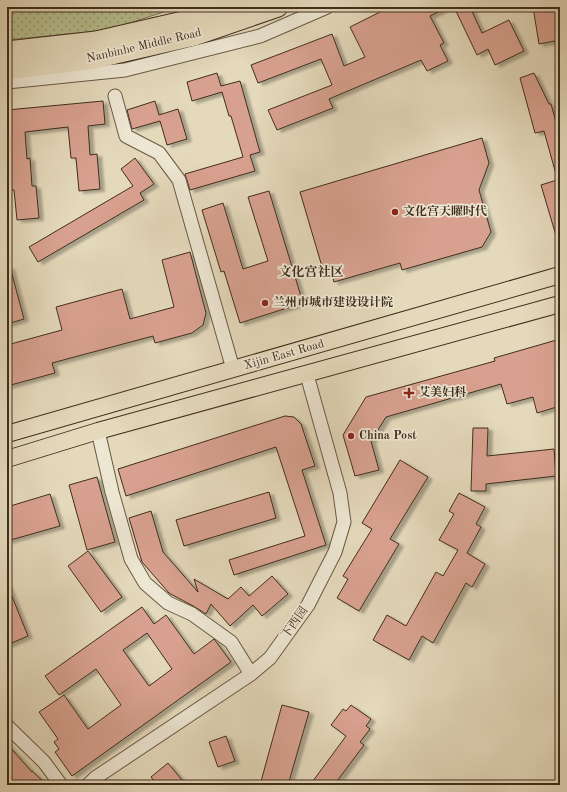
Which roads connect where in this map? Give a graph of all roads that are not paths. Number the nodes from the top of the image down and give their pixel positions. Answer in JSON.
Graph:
{"nodes":[{"id":1,"x":228,"y":7,"type":"edge"},
{"id":2,"x":278,"y":7,"type":"edge"},
{"id":3,"x":327,"y":7,"type":"edge"},
{"id":4,"x":7,"y":52,"type":"edge"},
{"id":5,"x":7,"y":70,"type":"edge"},
{"id":6,"x":7,"y":82,"type":"edge"},
{"id":7,"x":114,"y":96,"type":"dead end"},
{"id":8,"x":560,"y":275,"type":"edge"},
{"id":9,"x":560,"y":304,"type":"edge"},
{"id":10,"x":233,"y":369,"type":"junction"},
{"id":11,"x":307,"y":374,"type":"junction"},
{"id":12,"x":98,"y":431,"type":"junction"},
{"id":13,"x":7,"y":434,"type":"edge"},
{"id":14,"x":7,"y":460,"type":"edge"},
{"id":15,"x":252,"y":674,"type":"junction"},
{"id":16,"x":7,"y":726,"type":"edge"},
{"id":17,"x":61,"y":785,"type":"edge"},
{"id":18,"x":88,"y":785,"type":"edge"}],
"edges":[{"from":1,"to":4,"type":"highway","name":"Nanbinhe Middle Road"},
{"from":2,"to":5,"type":"highway","name":"Nanbinhe Middle Road"},
{"from":3,"to":6,"type":"street"},
{"from":7,"to":10,"type":"street"},
{"from":8,"to":10,"type":"main road","name":"Xijin East Road"},
{"from":9,"to":11,"type":"main road","name":"Xijin East Road"},
{"from":10,"to":13,"type":"main road","name":"Xijin East Road"},
{"from":11,"to":12,"type":"main road","name":"Xijin East Road"},
{"from":11,"to":15,"type":"street","name":"下西园"},
{"from":12,"to":14,"type":"main road","name":"Xijin East Road"},
{"from":12,"to":15,"type":"street"},
{"from":15,"to":18,"type":"street","name":"下西园"},
{"from":16,"to":17,"type":"street"}]}
